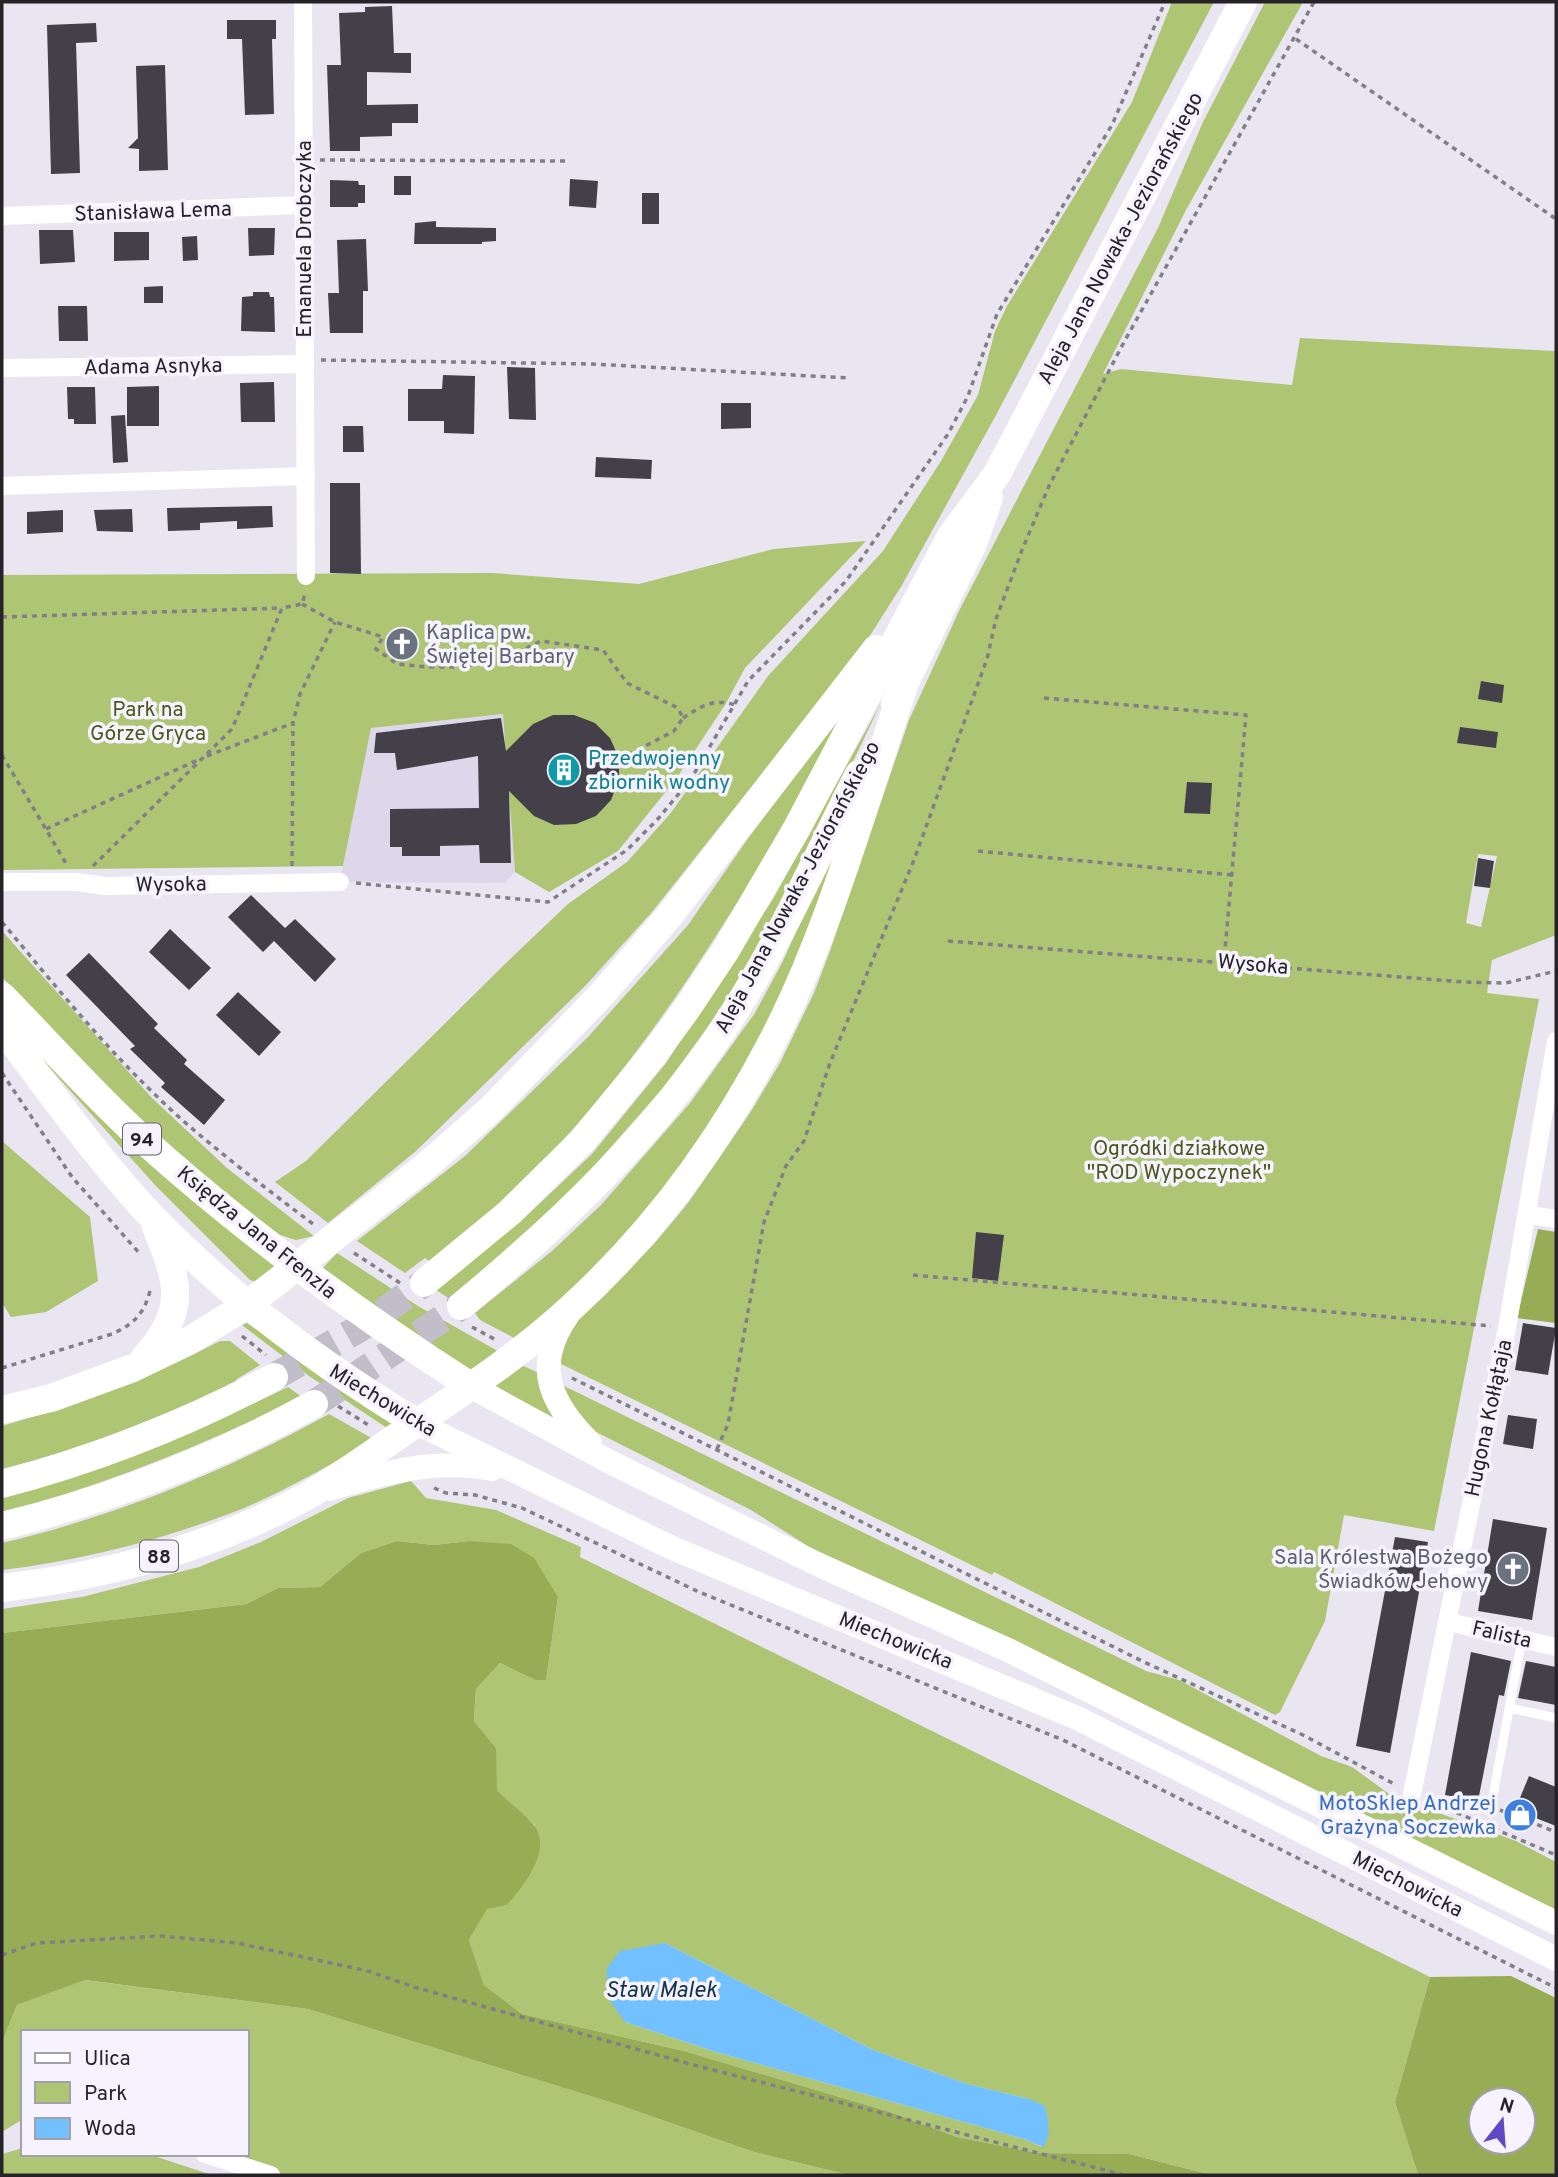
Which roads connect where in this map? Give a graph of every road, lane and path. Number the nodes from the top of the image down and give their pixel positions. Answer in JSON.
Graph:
{"nodes":[{"id":1,"x":303,"y":2,"type":"edge"},
{"id":2,"x":1165,"y":2,"type":"edge"},
{"id":3,"x":1243,"y":2,"type":"edge"},
{"id":4,"x":1314,"y":2,"type":"edge"},
{"id":5,"x":1296,"y":39,"type":"junction"},
{"id":6,"x":304,"y":160,"type":"junction"},
{"id":7,"x":566,"y":161,"type":"dead end"},
{"id":8,"x":305,"y":205,"type":"junction"},
{"id":9,"x":2,"y":216,"type":"edge"},
{"id":10,"x":1556,"y":219,"type":"edge"},
{"id":11,"x":305,"y":362,"type":"junction"},
{"id":12,"x":2,"y":368,"type":"edge"},
{"id":13,"x":848,"y":378,"type":"dead end"},
{"id":14,"x":997,"y":474,"type":"junction"},
{"id":15,"x":306,"y":476,"type":"junction"},
{"id":16,"x":2,"y":486,"type":"edge"},
{"id":17,"x":306,"y":576,"type":"dead end"},
{"id":18,"x":926,"y":582,"type":"junction"},
{"id":19,"x":306,"y":594,"type":"dead end"},
{"id":20,"x":302,"y":604,"type":"junction"},
{"id":21,"x":282,"y":608,"type":"junction"},
{"id":22,"x":2,"y":617,"type":"edge"},
{"id":23,"x":335,"y":622,"type":"junction"},
{"id":24,"x":903,"y":688,"type":"junction"},
{"id":25,"x":1044,"y":698,"type":"dead end"},
{"id":26,"x":735,"y":705,"type":"junction"},
{"id":27,"x":683,"y":718,"type":"junction"},
{"id":28,"x":293,"y":723,"type":"junction"},
{"id":29,"x":2,"y":755,"type":"edge"},
{"id":30,"x":628,"y":755,"type":"dead end"},
{"id":31,"x":205,"y":757,"type":"junction"},
{"id":32,"x":46,"y":830,"type":"junction"},
{"id":33,"x":978,"y":851,"type":"dead end"},
{"id":34,"x":1232,"y":875,"type":"junction"},
{"id":35,"x":2,"y":881,"type":"edge"},
{"id":36,"x":292,"y":881,"type":"junction"},
{"id":37,"x":77,"y":882,"type":"junction"},
{"id":38,"x":340,"y":882,"type":"joint"},
{"id":39,"x":2,"y":922,"type":"edge"},
{"id":40,"x":948,"y":941,"type":"dead end"},
{"id":41,"x":1224,"y":961,"type":"junction"},
{"id":42,"x":1556,"y":971,"type":"edge"},
{"id":43,"x":2,"y":996,"type":"edge"},
{"id":44,"x":2,"y":1028,"type":"edge"},
{"id":45,"x":1556,"y":1041,"type":"edge"},
{"id":46,"x":2,"y":1073,"type":"edge"},
{"id":47,"x":1528,"y":1215,"type":"junction"},
{"id":48,"x":153,"y":1217,"type":"junction"},
{"id":49,"x":1556,"y":1219,"type":"edge"},
{"id":50,"x":334,"y":1239,"type":"junction"},
{"id":51,"x":145,"y":1261,"type":"dead end"},
{"id":52,"x":296,"y":1267,"type":"junction"},
{"id":53,"x":913,"y":1275,"type":"dead end"},
{"id":54,"x":150,"y":1284,"type":"dead end"},
{"id":55,"x":413,"y":1284,"type":"joint"},
{"id":56,"x":247,"y":1305,"type":"junction"},
{"id":57,"x":573,"y":1307,"type":"junction"},
{"id":58,"x":462,"y":1314,"type":"joint"},
{"id":59,"x":1507,"y":1328,"type":"junction"},
{"id":60,"x":519,"y":1352,"type":"junction"},
{"id":61,"x":549,"y":1366,"type":"junction"},
{"id":62,"x":2,"y":1368,"type":"edge"},
{"id":63,"x":133,"y":1368,"type":"junction"},
{"id":64,"x":274,"y":1377,"type":"tunnel mouth"},
{"id":65,"x":472,"y":1387,"type":"junction"},
{"id":66,"x":2,"y":1398,"type":"edge"},
{"id":67,"x":51,"y":1398,"type":"junction"},
{"id":68,"x":314,"y":1404,"type":"tunnel mouth"},
{"id":69,"x":2,"y":1410,"type":"edge"},
{"id":70,"x":417,"y":1423,"type":"junction"},
{"id":71,"x":717,"y":1449,"type":"junction"},
{"id":72,"x":608,"y":1461,"type":"junction"},
{"id":73,"x":2,"y":1484,"type":"edge"},
{"id":74,"x":559,"y":1494,"type":"junction"},
{"id":75,"x":308,"y":1495,"type":"junction"},
{"id":76,"x":2,"y":1526,"type":"edge"},
{"id":77,"x":2,"y":1588,"type":"edge"},
{"id":78,"x":1449,"y":1622,"type":"junction"},
{"id":79,"x":1522,"y":1639,"type":"junction"},
{"id":80,"x":1556,"y":1647,"type":"edge"},
{"id":81,"x":1245,"y":1708,"type":"dead end"},
{"id":82,"x":1509,"y":1708,"type":"junction"},
{"id":83,"x":1556,"y":1718,"type":"edge"},
{"id":84,"x":1063,"y":1740,"type":"dead end"},
{"id":85,"x":1412,"y":1794,"type":"dead end"},
{"id":86,"x":1492,"y":1801,"type":"joint"},
{"id":87,"x":1556,"y":1832,"type":"edge"},
{"id":88,"x":1556,"y":1923,"type":"edge"},
{"id":89,"x":2,"y":1955,"type":"edge"},
{"id":90,"x":1556,"y":1959,"type":"edge"},
{"id":91,"x":1556,"y":1987,"type":"edge"},
{"id":92,"x":211,"y":2156,"type":"edge"},
{"id":93,"x":271,"y":2175,"type":"edge"},
{"id":94,"x":1124,"y":2175,"type":"edge"}],
"edges":[{"from":1,"to":6,"type":"street","name":"Emanuela Drobczyka"},
{"from":2,"to":26,"type":"path"},
{"from":3,"to":14,"type":"main road","name":"Aleja Jana Nowaka-Jeziorańskiego"},
{"from":4,"to":5,"type":"path"},
{"from":5,"to":10,"type":"path"},
{"from":5,"to":71,"type":"path"},
{"from":6,"to":7,"type":"path"},
{"from":6,"to":8,"type":"street","name":"Emanuela Drobczyka"},
{"from":8,"to":9,"type":"street","name":"Stanisława Lema"},
{"from":8,"to":11,"type":"street","name":"Emanuela Drobczyka"},
{"from":11,"to":12,"type":"street","name":"Adama Asnyka"},
{"from":11,"to":13,"type":"path"},
{"from":11,"to":15,"type":"street","name":"Emanuela Drobczyka"},
{"from":14,"to":18,"type":"main road","name":"Aleja Jana Nowaka-Jeziorańskiego"},
{"from":14,"to":24,"type":"main road","name":"Aleja Jana Nowaka-Jeziorańskiego"},
{"from":15,"to":16,"type":"street"},
{"from":15,"to":17,"type":"street","name":"Emanuela Drobczyka"},
{"from":18,"to":50,"type":"main road"},
{"from":18,"to":55,"type":"main road","name":"Aleja Jana Nowaka-Jeziorańskiego"},
{"from":19,"to":20,"type":"path"},
{"from":20,"to":21,"type":"path"},
{"from":20,"to":23,"type":"path"},
{"from":21,"to":22,"type":"path"},
{"from":21,"to":31,"type":"path"},
{"from":23,"to":27,"type":"path"},
{"from":23,"to":28,"type":"path"},
{"from":24,"to":57,"type":"main road"},
{"from":24,"to":58,"type":"main road","name":"Aleja Jana Nowaka-Jeziorańskiego"},
{"from":25,"to":34,"type":"path"},
{"from":26,"to":27,"type":"path"},
{"from":26,"to":38,"type":"path"},
{"from":27,"to":30,"type":"path"},
{"from":28,"to":31,"type":"path"},
{"from":28,"to":36,"type":"path"},
{"from":29,"to":32,"type":"path"},
{"from":31,"to":32,"type":"path"},
{"from":31,"to":37,"type":"path"},
{"from":32,"to":37,"type":"path"},
{"from":33,"to":34,"type":"path"},
{"from":34,"to":41,"type":"path"},
{"from":35,"to":37,"type":"street","name":"Wysoka"},
{"from":36,"to":37,"type":"street","name":"Wysoka"},
{"from":36,"to":38,"type":"street","name":"Wysoka"},
{"from":39,"to":50,"type":"path"},
{"from":40,"to":41,"type":"path","name":"Wysoka"},
{"from":41,"to":42,"type":"path","name":"Wysoka"},
{"from":43,"to":52,"type":"main road","name":"Księdza Jana Frenzla","number":"94"},
{"from":44,"to":48,"type":"main road","number":"94"},
{"from":45,"to":47,"type":"street","name":"Hugona Kołłątaja"},
{"from":46,"to":51,"type":"path"},
{"from":47,"to":49,"type":"street"},
{"from":47,"to":59,"type":"street","name":"Hugona Kołłątaja"},
{"from":48,"to":56,"type":"main road","number":"94"},
{"from":48,"to":63,"type":"main road"},
{"from":50,"to":52,"type":"main road"},
{"from":50,"to":55,"type":"path"},
{"from":52,"to":56,"type":"main road"},
{"from":52,"to":65,"type":"main road","name":"Księdza Jana Frenzla","number":"94"},
{"from":53,"to":59,"type":"path"},
{"from":54,"to":62,"type":"path"},
{"from":56,"to":63,"type":"main road"},
{"from":56,"to":70,"type":"main road","name":"Miechowicka","number":"94"},
{"from":57,"to":60,"type":"main road"},
{"from":57,"to":61,"type":"main road"},
{"from":58,"to":60,"type":"path"},
{"from":59,"to":78,"type":"street","name":"Hugona Kołłątaja"},
{"from":60,"to":65,"type":"main road"},
{"from":61,"to":71,"type":"path"},
{"from":61,"to":72,"type":"main road"},
{"from":63,"to":67,"type":"main road"},
{"from":64,"to":73,"type":"main road"},
{"from":65,"to":70,"type":"main road","number":"88"},
{"from":65,"to":72,"type":"main road","name":"Miechowicka","number":"94"},
{"from":66,"to":67,"type":"street"},
{"from":67,"to":69,"type":"main road"},
{"from":68,"to":76,"type":"main road"},
{"from":70,"to":74,"type":"main road","name":"Miechowicka","number":"94"},
{"from":70,"to":75,"type":"main road","number":"88"},
{"from":71,"to":81,"type":"path"},
{"from":72,"to":88,"type":"main road","name":"Miechowicka","number":"94"},
{"from":74,"to":75,"type":"main road"},
{"from":74,"to":90,"type":"main road","name":"Miechowicka","number":"94"},
{"from":75,"to":77,"type":"main road","number":"88"},
{"from":78,"to":79,"type":"street","name":"Falista"},
{"from":78,"to":85,"type":"street","name":"Hugona Kołłątaja"},
{"from":79,"to":80,"type":"street","name":"Falista"},
{"from":79,"to":82,"type":"lane"},
{"from":82,"to":83,"type":"lane"},
{"from":82,"to":86,"type":"lane"},
{"from":84,"to":91,"type":"path"},
{"from":86,"to":87,"type":"path"},
{"from":89,"to":94,"type":"path"},
{"from":92,"to":93,"type":"street"}]}
